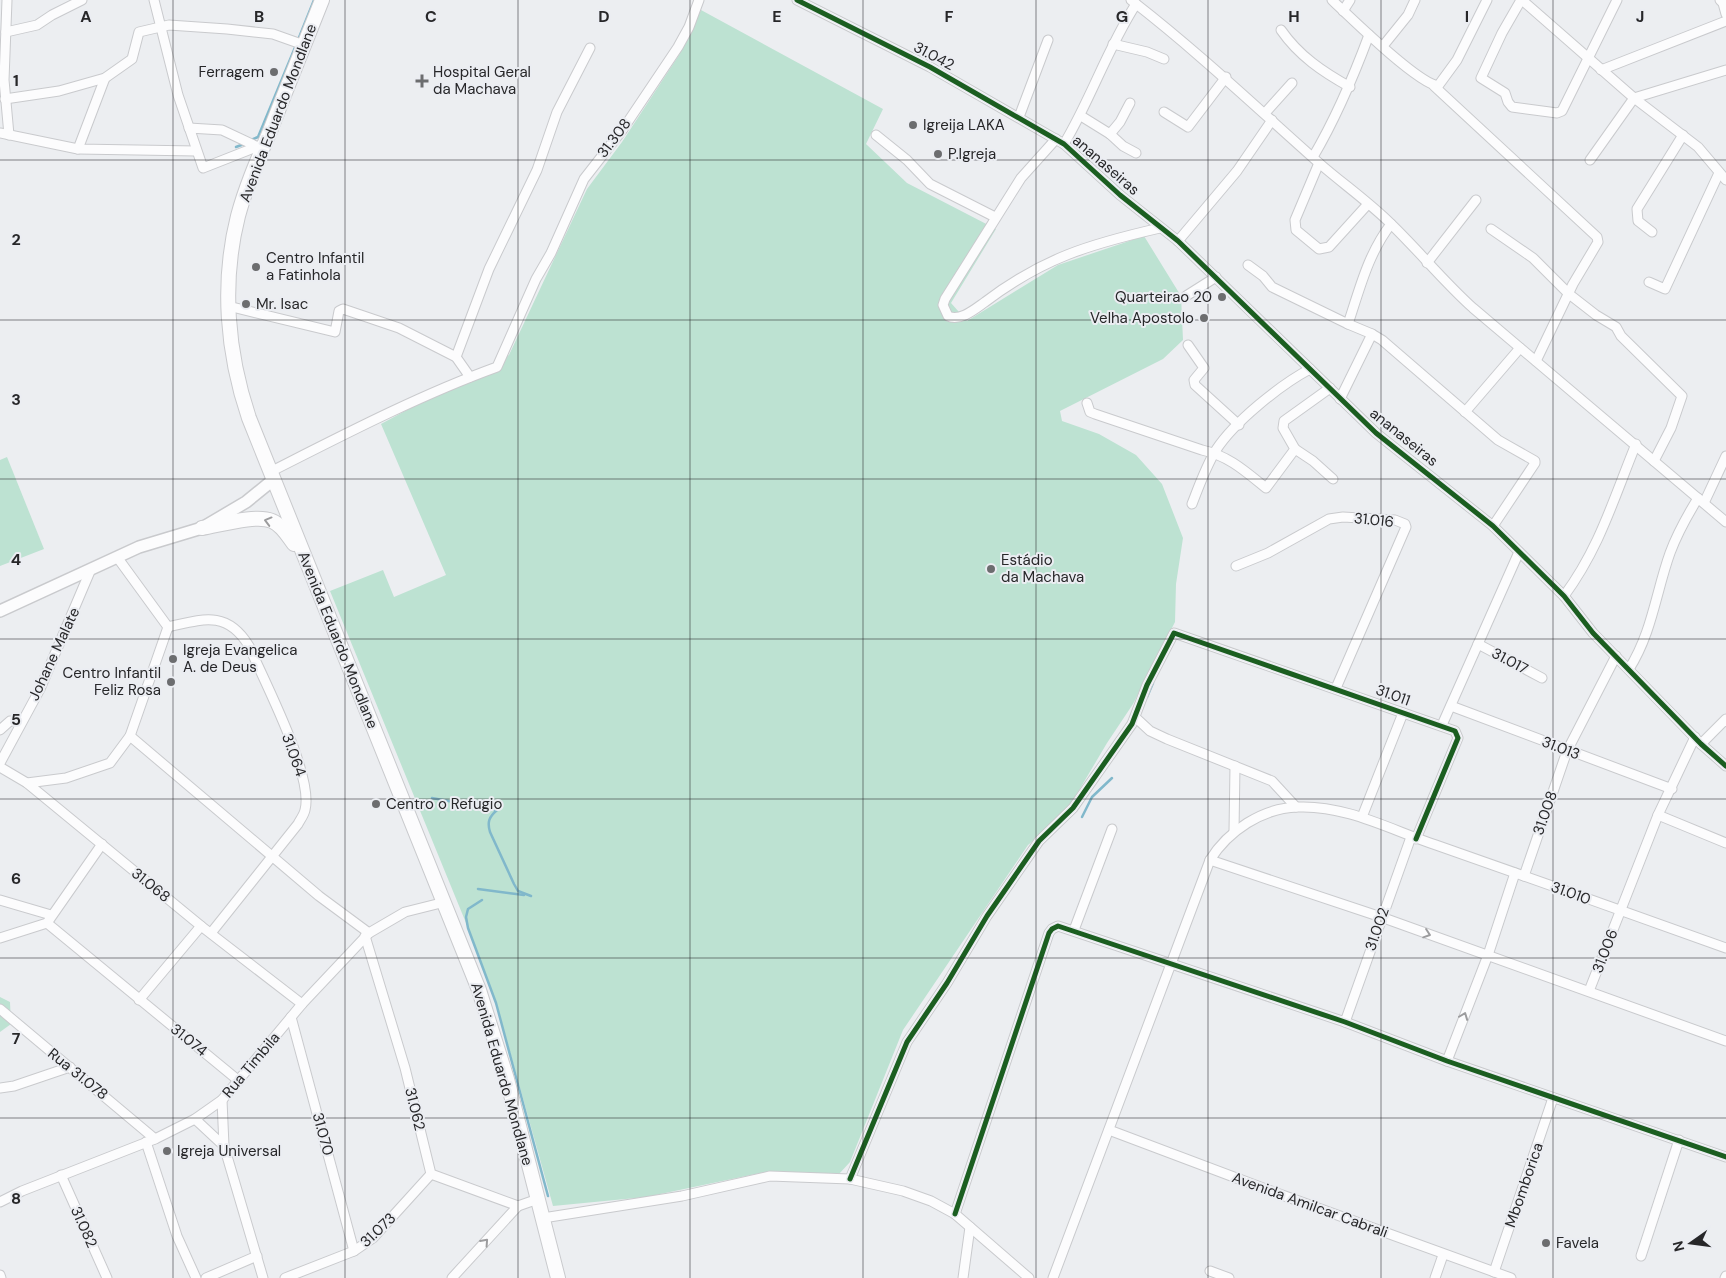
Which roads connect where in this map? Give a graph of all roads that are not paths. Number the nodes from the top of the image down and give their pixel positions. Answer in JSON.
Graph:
{"nodes":[{"id":1,"x":6,"y":0,"type":"edge"},
{"id":2,"x":82,"y":0,"type":"edge"},
{"id":3,"x":154,"y":0,"type":"edge"},
{"id":4,"x":322,"y":0,"type":"edge"},
{"id":5,"x":699,"y":0,"type":"edge"},
{"id":6,"x":797,"y":0,"type":"edge"},
{"id":7,"x":1332,"y":0,"type":"edge"},
{"id":8,"x":1350,"y":0,"type":"edge"},
{"id":9,"x":1416,"y":0,"type":"edge"},
{"id":10,"x":1487,"y":0,"type":"edge"},
{"id":11,"x":1521,"y":0,"type":"edge"},
{"id":12,"x":1617,"y":0,"type":"edge"},
{"id":13,"x":1720,"y":0,"type":"edge"},
{"id":14,"x":1133,"y":1,"type":"edge"},
{"id":15,"x":1343,"y":11,"type":"junction"},
{"id":16,"x":1726,"y":14,"type":"edge"},
{"id":17,"x":1726,"y":21,"type":"edge"},
{"id":18,"x":162,"y":26,"type":"junction"},
{"id":19,"x":1281,"y":30,"type":"dead end"},
{"id":20,"x":6,"y":32,"type":"junction"},
{"id":21,"x":1369,"y":35,"type":"junction"},
{"id":22,"x":1048,"y":40,"type":"dead end"},
{"id":23,"x":1113,"y":44,"type":"junction"},
{"id":24,"x":304,"y":45,"type":"junction"},
{"id":25,"x":1383,"y":46,"type":"junction"},
{"id":26,"x":590,"y":48,"type":"dead end"},
{"id":27,"x":1586,"y":57,"type":"junction"},
{"id":28,"x":1164,"y":59,"type":"dead end"},
{"id":29,"x":1601,"y":70,"type":"junction"},
{"id":30,"x":1726,"y":70,"type":"edge"},
{"id":31,"x":105,"y":78,"type":"junction"},
{"id":32,"x":1226,"y":78,"type":"junction"},
{"id":33,"x":2,"y":80,"type":"edge"},
{"id":34,"x":1292,"y":83,"type":"dead end"},
{"id":35,"x":1434,"y":86,"type":"junction"},
{"id":36,"x":1350,"y":87,"type":"junction"},
{"id":37,"x":1634,"y":98,"type":"junction"},
{"id":38,"x":5,"y":99,"type":"junction"},
{"id":39,"x":1130,"y":103,"type":"dead end"},
{"id":40,"x":1164,"y":112,"type":"dead end"},
{"id":41,"x":1265,"y":113,"type":"junction"},
{"id":42,"x":1019,"y":116,"type":"junction"},
{"id":43,"x":1081,"y":116,"type":"junction"},
{"id":44,"x":1272,"y":120,"type":"junction"},
{"id":45,"x":189,"y":128,"type":"junction"},
{"id":46,"x":0,"y":133,"type":"edge"},
{"id":47,"x":1110,"y":134,"type":"junction"},
{"id":48,"x":10,"y":135,"type":"junction"},
{"id":49,"x":876,"y":135,"type":"dead end"},
{"id":50,"x":1683,"y":135,"type":"junction"},
{"id":51,"x":1056,"y":139,"type":"junction"},
{"id":52,"x":1064,"y":144,"type":"junction"},
{"id":53,"x":261,"y":145,"type":"junction"},
{"id":54,"x":78,"y":149,"type":"junction"},
{"id":55,"x":196,"y":151,"type":"junction"},
{"id":56,"x":1136,"y":153,"type":"dead end"},
{"id":57,"x":1316,"y":160,"type":"junction"},
{"id":58,"x":1590,"y":160,"type":"dead end"},
{"id":59,"x":1719,"y":173,"type":"junction"},
{"id":60,"x":1726,"y":180,"type":"edge"},
{"id":61,"x":1476,"y":200,"type":"dead end"},
{"id":62,"x":1368,"y":204,"type":"junction"},
{"id":63,"x":995,"y":217,"type":"junction"},
{"id":64,"x":1391,"y":224,"type":"junction"},
{"id":65,"x":1160,"y":228,"type":"junction"},
{"id":66,"x":1491,"y":229,"type":"dead end"},
{"id":67,"x":1652,"y":232,"type":"dead end"},
{"id":68,"x":1178,"y":242,"type":"junction"},
{"id":69,"x":1427,"y":263,"type":"junction"},
{"id":70,"x":1248,"y":264,"type":"dead end"},
{"id":71,"x":1216,"y":277,"type":"junction"},
{"id":72,"x":1650,"y":282,"type":"dead end"},
{"id":73,"x":1569,"y":294,"type":"junction"},
{"id":74,"x":1186,"y":296,"type":"dead end"},
{"id":75,"x":228,"y":306,"type":"junction"},
{"id":76,"x":1348,"y":324,"type":"junction"},
{"id":77,"x":1372,"y":334,"type":"junction"},
{"id":78,"x":1188,"y":345,"type":"dead end"},
{"id":79,"x":1520,"y":348,"type":"junction"},
{"id":80,"x":456,"y":357,"type":"junction"},
{"id":81,"x":1536,"y":361,"type":"junction"},
{"id":82,"x":1310,"y":369,"type":"junction"},
{"id":83,"x":470,"y":377,"type":"junction"},
{"id":84,"x":1330,"y":388,"type":"junction"},
{"id":85,"x":1340,"y":400,"type":"junction"},
{"id":86,"x":1086,"y":403,"type":"dead end"},
{"id":87,"x":1465,"y":412,"type":"junction"},
{"id":88,"x":1239,"y":425,"type":"junction"},
{"id":89,"x":1636,"y":444,"type":"junction"},
{"id":90,"x":1295,"y":449,"type":"junction"},
{"id":91,"x":1214,"y":452,"type":"junction"},
{"id":92,"x":1726,"y":456,"type":"edge"},
{"id":93,"x":1654,"y":461,"type":"junction"},
{"id":94,"x":272,"y":476,"type":"junction"},
{"id":95,"x":1333,"y":479,"type":"dead end"},
{"id":96,"x":1701,"y":500,"type":"junction"},
{"id":97,"x":1192,"y":504,"type":"dead end"},
{"id":98,"x":1726,"y":522,"type":"edge"},
{"id":99,"x":1493,"y":526,"type":"junction"},
{"id":100,"x":202,"y":528,"type":"junction"},
{"id":101,"x":1519,"y":552,"type":"junction"},
{"id":102,"x":302,"y":554,"type":"junction"},
{"id":103,"x":117,"y":557,"type":"junction"},
{"id":104,"x":1236,"y":566,"type":"dead end"},
{"id":105,"x":91,"y":569,"type":"junction"},
{"id":106,"x":1564,"y":596,"type":"junction"},
{"id":107,"x":0,"y":611,"type":"edge"},
{"id":108,"x":168,"y":627,"type":"junction"},
{"id":109,"x":1478,"y":644,"type":"junction"},
{"id":110,"x":1616,"y":656,"type":"junction"},
{"id":111,"x":1629,"y":669,"type":"junction"},
{"id":112,"x":1542,"y":678,"type":"dead end"},
{"id":113,"x":1336,"y":688,"type":"junction"},
{"id":114,"x":1451,"y":706,"type":"junction"},
{"id":115,"x":1403,"y":713,"type":"junction"},
{"id":116,"x":1136,"y":718,"type":"junction"},
{"id":117,"x":1726,"y":719,"type":"edge"},
{"id":118,"x":21,"y":721,"type":"junction"},
{"id":119,"x":1442,"y":725,"type":"junction"},
{"id":120,"x":0,"y":730,"type":"edge"},
{"id":121,"x":130,"y":736,"type":"junction"},
{"id":122,"x":1698,"y":741,"type":"junction"},
{"id":123,"x":1567,"y":750,"type":"junction"},
{"id":124,"x":0,"y":765,"type":"edge"},
{"id":125,"x":1235,"y":766,"type":"junction"},
{"id":126,"x":1726,"y":766,"type":"edge"},
{"id":127,"x":27,"y":783,"type":"junction"},
{"id":128,"x":1672,"y":789,"type":"junction"},
{"id":129,"x":1296,"y":806,"type":"junction"},
{"id":130,"x":1658,"y":815,"type":"junction"},
{"id":131,"x":1362,"y":817,"type":"junction"},
{"id":132,"x":1112,"y":829,"type":"dead end"},
{"id":133,"x":1234,"y":831,"type":"junction"},
{"id":134,"x":1413,"y":838,"type":"junction"},
{"id":135,"x":1726,"y":843,"type":"edge"},
{"id":136,"x":102,"y":844,"type":"junction"},
{"id":137,"x":272,"y":856,"type":"junction"},
{"id":138,"x":1210,"y":860,"type":"junction"},
{"id":139,"x":1520,"y":874,"type":"junction"},
{"id":140,"x":0,"y":900,"type":"edge"},
{"id":141,"x":445,"y":902,"type":"junction"},
{"id":142,"x":1621,"y":910,"type":"junction"},
{"id":143,"x":1381,"y":917,"type":"junction"},
{"id":144,"x":49,"y":919,"type":"junction"},
{"id":145,"x":201,"y":926,"type":"junction"},
{"id":146,"x":1074,"y":930,"type":"junction"},
{"id":147,"x":212,"y":933,"type":"junction"},
{"id":148,"x":367,"y":934,"type":"junction"},
{"id":149,"x":0,"y":938,"type":"edge"},
{"id":150,"x":1726,"y":948,"type":"edge"},
{"id":151,"x":1488,"y":955,"type":"junction"},
{"id":152,"x":1170,"y":963,"type":"junction"},
{"id":153,"x":1590,"y":992,"type":"junction"},
{"id":154,"x":139,"y":1000,"type":"junction"},
{"id":155,"x":302,"y":1004,"type":"junction"},
{"id":156,"x":0,"y":1009,"type":"edge"},
{"id":157,"x":292,"y":1017,"type":"junction"},
{"id":158,"x":1345,"y":1022,"type":"junction"},
{"id":159,"x":1726,"y":1041,"type":"edge"},
{"id":160,"x":1447,"y":1061,"type":"junction"},
{"id":161,"x":70,"y":1067,"type":"junction"},
{"id":162,"x":239,"y":1081,"type":"junction"},
{"id":163,"x":0,"y":1088,"type":"edge"},
{"id":164,"x":1553,"y":1098,"type":"junction"},
{"id":165,"x":222,"y":1100,"type":"junction"},
{"id":166,"x":194,"y":1119,"type":"junction"},
{"id":167,"x":1109,"y":1130,"type":"junction"},
{"id":168,"x":1680,"y":1140,"type":"junction"},
{"id":169,"x":151,"y":1141,"type":"junction"},
{"id":170,"x":224,"y":1146,"type":"junction"},
{"id":171,"x":1726,"y":1157,"type":"edge"},
{"id":172,"x":431,"y":1174,"type":"junction"},
{"id":173,"x":61,"y":1175,"type":"junction"},
{"id":174,"x":850,"y":1179,"type":"junction"},
{"id":175,"x":538,"y":1199,"type":"junction"},
{"id":176,"x":0,"y":1202,"type":"edge"},
{"id":177,"x":518,"y":1206,"type":"junction"},
{"id":178,"x":955,"y":1214,"type":"junction"},
{"id":179,"x":544,"y":1218,"type":"junction"},
{"id":180,"x":970,"y":1227,"type":"junction"},
{"id":181,"x":354,"y":1251,"type":"junction"},
{"id":182,"x":1442,"y":1254,"type":"junction"},
{"id":183,"x":257,"y":1256,"type":"junction"},
{"id":184,"x":1641,"y":1256,"type":"dead end"},
{"id":185,"x":1210,"y":1271,"type":"dead end"},
{"id":186,"x":1494,"y":1272,"type":"junction"},
{"id":187,"x":107,"y":1278,"type":"edge"},
{"id":188,"x":196,"y":1278,"type":"edge"},
{"id":189,"x":206,"y":1278,"type":"edge"},
{"id":190,"x":263,"y":1278,"type":"edge"},
{"id":191,"x":285,"y":1278,"type":"edge"},
{"id":192,"x":452,"y":1278,"type":"edge"},
{"id":193,"x":558,"y":1278,"type":"edge"},
{"id":194,"x":963,"y":1278,"type":"edge"},
{"id":195,"x":1029,"y":1278,"type":"edge"},
{"id":196,"x":1053,"y":1278,"type":"edge"},
{"id":197,"x":1229,"y":1278,"type":"edge"},
{"id":198,"x":1434,"y":1278,"type":"edge"},
{"id":199,"x":1511,"y":1278,"type":"edge"}],
"edges":[{"from":1,"to":20,"type":"street"},
{"from":2,"to":20,"type":"street"},
{"from":3,"to":18,"type":"street"},
{"from":4,"to":24,"type":"main road","name":"Avenida Eduardo Mondlane"},
{"from":5,"to":83,"type":"street","name":"31.308"},
{"from":6,"to":42,"type":"street","name":"31.042"},
{"from":7,"to":15,"type":"street"},
{"from":8,"to":15,"type":"street"},
{"from":9,"to":25,"type":"street"},
{"from":10,"to":35,"type":"street"},
{"from":11,"to":27,"type":"street"},
{"from":11,"to":27,"type":"street"},
{"from":12,"to":27,"type":"street"},
{"from":13,"to":16,"type":"street"},
{"from":14,"to":23,"type":"street"},
{"from":14,"to":32,"type":"street"},
{"from":15,"to":21,"type":"street"},
{"from":17,"to":29,"type":"street"},
{"from":18,"to":24,"type":"street"},
{"from":18,"to":31,"type":"street"},
{"from":18,"to":45,"type":"street"},
{"from":19,"to":36,"type":"street"},
{"from":20,"to":33,"type":"street"},
{"from":21,"to":25,"type":"street"},
{"from":21,"to":36,"type":"street"},
{"from":22,"to":42,"type":"street"},
{"from":23,"to":28,"type":"street"},
{"from":23,"to":43,"type":"street"},
{"from":24,"to":53,"type":"main road","name":"Avenida Eduardo Mondlane"},
{"from":25,"to":35,"type":"street"},
{"from":26,"to":80,"type":"street"},
{"from":27,"to":29,"type":"street"},
{"from":29,"to":37,"type":"street"},
{"from":30,"to":37,"type":"street"},
{"from":31,"to":38,"type":"street"},
{"from":31,"to":54,"type":"street"},
{"from":32,"to":40,"type":"street"},
{"from":32,"to":41,"type":"street"},
{"from":33,"to":38,"type":"street"},
{"from":34,"to":41,"type":"street"},
{"from":35,"to":73,"type":"street"},
{"from":36,"to":57,"type":"street"},
{"from":37,"to":50,"type":"street"},
{"from":37,"to":58,"type":"street"},
{"from":38,"to":48,"type":"street"},
{"from":39,"to":47,"type":"street"},
{"from":41,"to":44,"type":"street"},
{"from":42,"to":51,"type":"street","name":"31.042"},
{"from":43,"to":47,"type":"street"},
{"from":43,"to":52,"type":"street"},
{"from":44,"to":57,"type":"street"},
{"from":44,"to":68,"type":"street"},
{"from":45,"to":53,"type":"street"},
{"from":45,"to":55,"type":"street"},
{"from":46,"to":48,"type":"street"},
{"from":47,"to":56,"type":"street"},
{"from":48,"to":54,"type":"street"},
{"from":49,"to":63,"type":"street"},
{"from":50,"to":59,"type":"street"},
{"from":50,"to":67,"type":"street"},
{"from":51,"to":52,"type":"street","name":"ananaseiras"},
{"from":51,"to":63,"type":"street"},
{"from":52,"to":65,"type":"street","name":"ananaseiras"},
{"from":53,"to":55,"type":"street"},
{"from":53,"to":75,"type":"main road","name":"Avenida Eduardo Mondlane"},
{"from":54,"to":55,"type":"street"},
{"from":57,"to":62,"type":"street"},
{"from":57,"to":62,"type":"street"},
{"from":59,"to":60,"type":"street"},
{"from":59,"to":72,"type":"street"},
{"from":61,"to":69,"type":"street"},
{"from":62,"to":64,"type":"street"},
{"from":63,"to":65,"type":"street"},
{"from":64,"to":69,"type":"street"},
{"from":64,"to":76,"type":"street"},
{"from":65,"to":68,"type":"street","name":"ananaseiras"},
{"from":66,"to":73,"type":"street"},
{"from":68,"to":71,"type":"street","name":"ananaseiras"},
{"from":69,"to":79,"type":"street"},
{"from":70,"to":76,"type":"street"},
{"from":71,"to":74,"type":"street"},
{"from":71,"to":82,"type":"street","name":"ananaseiras"},
{"from":73,"to":81,"type":"street"},
{"from":73,"to":93,"type":"street"},
{"from":75,"to":80,"type":"street"},
{"from":75,"to":94,"type":"main road","name":"Avenida Eduardo Mondlane"},
{"from":76,"to":77,"type":"street"},
{"from":77,"to":85,"type":"street"},
{"from":77,"to":87,"type":"street"},
{"from":78,"to":88,"type":"street"},
{"from":79,"to":81,"type":"street"},
{"from":79,"to":87,"type":"street"},
{"from":80,"to":83,"type":"street"},
{"from":81,"to":89,"type":"street"},
{"from":82,"to":84,"type":"street","name":"ananaseiras"},
{"from":82,"to":88,"type":"street"},
{"from":83,"to":94,"type":"street","name":"31.308"},
{"from":84,"to":85,"type":"street","name":"ananaseiras"},
{"from":84,"to":90,"type":"street"},
{"from":85,"to":99,"type":"street","name":"ananaseiras"},
{"from":86,"to":91,"type":"street"},
{"from":87,"to":99,"type":"street"},
{"from":88,"to":91,"type":"street"},
{"from":89,"to":93,"type":"street"},
{"from":89,"to":106,"type":"street"},
{"from":90,"to":91,"type":"street"},
{"from":90,"to":95,"type":"street"},
{"from":91,"to":97,"type":"street"},
{"from":92,"to":96,"type":"street"},
{"from":93,"to":96,"type":"street"},
{"from":94,"to":100,"type":"street"},
{"from":94,"to":102,"type":"main road","name":"Avenida Eduardo Mondlane"},
{"from":96,"to":98,"type":"street"},
{"from":96,"to":111,"type":"street"},
{"from":99,"to":101,"type":"street","name":"ananaseiras"},
{"from":102,"to":100,"type":"main road","one_way":true},
{"from":100,"to":103,"type":"street"},
{"from":101,"to":106,"type":"street","name":"ananaseiras"},
{"from":101,"to":109,"type":"street"},
{"from":102,"to":141,"type":"main road","name":"Avenida Eduardo Mondlane"},
{"from":103,"to":105,"type":"street"},
{"from":103,"to":108,"type":"street"},
{"from":104,"to":113,"type":"street","name":"31.016"},
{"from":105,"to":107,"type":"street"},
{"from":105,"to":118,"type":"street","name":"Johane Malate"},
{"from":106,"to":110,"type":"street","name":"ananaseiras"},
{"from":108,"to":121,"type":"street"},
{"from":108,"to":137,"type":"street","name":"31.064"},
{"from":109,"to":112,"type":"street","name":"31.017"},
{"from":109,"to":114,"type":"street"},
{"from":110,"to":111,"type":"street","name":"ananaseiras"},
{"from":110,"to":123,"type":"street","name":"31.008"},
{"from":111,"to":122,"type":"street","name":"ananaseiras"},
{"from":113,"to":115,"type":"street","name":"31.011"},
{"from":113,"to":116,"type":"street","name":"31.011"},
{"from":114,"to":119,"type":"street"},
{"from":114,"to":123,"type":"street","name":"31.013"},
{"from":115,"to":119,"type":"street","name":"31.011"},
{"from":115,"to":131,"type":"street"},
{"from":116,"to":125,"type":"street"},
{"from":116,"to":174,"type":"street"},
{"from":117,"to":122,"type":"street"},
{"from":118,"to":120,"type":"street"},
{"from":118,"to":124,"type":"street","name":"Johane Malate"},
{"from":119,"to":134,"type":"street","name":"31.002"},
{"from":121,"to":127,"type":"street"},
{"from":121,"to":137,"type":"street"},
{"from":122,"to":126,"type":"street","name":"ananaseiras"},
{"from":122,"to":128,"type":"street","name":"31.006"},
{"from":123,"to":128,"type":"street","name":"31.013"},
{"from":123,"to":139,"type":"street","name":"31.008"},
{"from":124,"to":127,"type":"street","name":"31.068"},
{"from":125,"to":129,"type":"street"},
{"from":125,"to":133,"type":"street"},
{"from":127,"to":136,"type":"street","name":"31.068"},
{"from":128,"to":130,"type":"street","name":"31.006"},
{"from":129,"to":131,"type":"street","name":"31.010"},
{"from":129,"to":133,"type":"street"},
{"from":130,"to":135,"type":"street"},
{"from":130,"to":142,"type":"street","name":"31.006"},
{"from":131,"to":134,"type":"street","name":"31.010"},
{"from":132,"to":146,"type":"street"},
{"from":133,"to":138,"type":"street"},
{"from":134,"to":139,"type":"street","name":"31.010"},
{"from":134,"to":143,"type":"street","name":"31.002"},
{"from":136,"to":144,"type":"street"},
{"from":136,"to":145,"type":"street","name":"31.068"},
{"from":137,"to":147,"type":"street","name":"31.064"},
{"from":137,"to":148,"type":"street"},
{"from":138,"to":143,"type":"street"},
{"from":138,"to":152,"type":"street"},
{"from":139,"to":142,"type":"street","name":"31.010"},
{"from":139,"to":151,"type":"street","name":"31.008"},
{"from":140,"to":144,"type":"street","name":"31.074"},
{"from":141,"to":148,"type":"street","name":"Rua Timbila"},
{"from":141,"to":175,"type":"main road","name":"Avenida Eduardo Mondlane"},
{"from":142,"to":150,"type":"street","name":"31.010"},
{"from":142,"to":153,"type":"street","name":"31.006"},
{"from":143,"to":151,"type":"street","one_way":true},
{"from":143,"to":158,"type":"street","name":"31.002"},
{"from":144,"to":149,"type":"street"},
{"from":144,"to":154,"type":"street","name":"31.074"},
{"from":145,"to":147,"type":"street","name":"31.068"},
{"from":145,"to":154,"type":"street"},
{"from":146,"to":152,"type":"street"},
{"from":146,"to":178,"type":"street"},
{"from":147,"to":155,"type":"street","name":"31.068"},
{"from":148,"to":155,"type":"street","name":"Rua Timbila"},
{"from":148,"to":172,"type":"street","name":"31.062"},
{"from":151,"to":153,"type":"street"},
{"from":160,"to":151,"type":"street","name":"31.008","one_way":true},
{"from":152,"to":158,"type":"street"},
{"from":152,"to":167,"type":"street"},
{"from":153,"to":159,"type":"street"},
{"from":154,"to":162,"type":"street","name":"31.074"},
{"from":155,"to":157,"type":"street","name":"Rua Timbila"},
{"from":156,"to":161,"type":"street","name":"Rua 31.078"},
{"from":157,"to":162,"type":"street","name":"Rua Timbila"},
{"from":157,"to":181,"type":"street","name":"31.070"},
{"from":158,"to":160,"type":"street"},
{"from":160,"to":164,"type":"street"},
{"from":161,"to":163,"type":"street"},
{"from":161,"to":169,"type":"street","name":"Rua 31.078"},
{"from":162,"to":165,"type":"street","name":"Rua Timbila"},
{"from":164,"to":168,"type":"street"},
{"from":164,"to":186,"type":"street","name":"Mbomborica"},
{"from":165,"to":166,"type":"street","name":"Rua Timbila"},
{"from":165,"to":170,"type":"street"},
{"from":166,"to":169,"type":"street","name":"Rua Timbila"},
{"from":166,"to":170,"type":"street"},
{"from":167,"to":182,"type":"street","name":"Avenida Amilcar Cabrali"},
{"from":167,"to":196,"type":"street"},
{"from":168,"to":171,"type":"street"},
{"from":168,"to":184,"type":"street"},
{"from":169,"to":173,"type":"street","name":"Rua Timbila"},
{"from":169,"to":188,"type":"street"},
{"from":170,"to":183,"type":"street"},
{"from":172,"to":177,"type":"street"},
{"from":172,"to":181,"type":"street","name":"31.073"},
{"from":173,"to":176,"type":"street","name":"Rua Timbila"},
{"from":173,"to":187,"type":"street","name":"31.082"},
{"from":174,"to":178,"type":"street"},
{"from":174,"to":179,"type":"street"},
{"from":175,"to":177,"type":"street"},
{"from":175,"to":179,"type":"main road","name":"Avenida Eduardo Mondlane"},
{"from":192,"to":177,"type":"street","one_way":true},
{"from":178,"to":180,"type":"street"},
{"from":179,"to":193,"type":"main road","name":"Avenida Eduardo Mondlane"},
{"from":180,"to":194,"type":"street"},
{"from":180,"to":195,"type":"street"},
{"from":181,"to":191,"type":"street","name":"31.073"},
{"from":182,"to":186,"type":"street","name":"Avenida Amilcar Cabrali"},
{"from":182,"to":198,"type":"street"},
{"from":183,"to":189,"type":"street"},
{"from":183,"to":190,"type":"street"},
{"from":185,"to":197,"type":"street"},
{"from":186,"to":199,"type":"street","name":"Avenida Amilcar Cabrali"}]}
